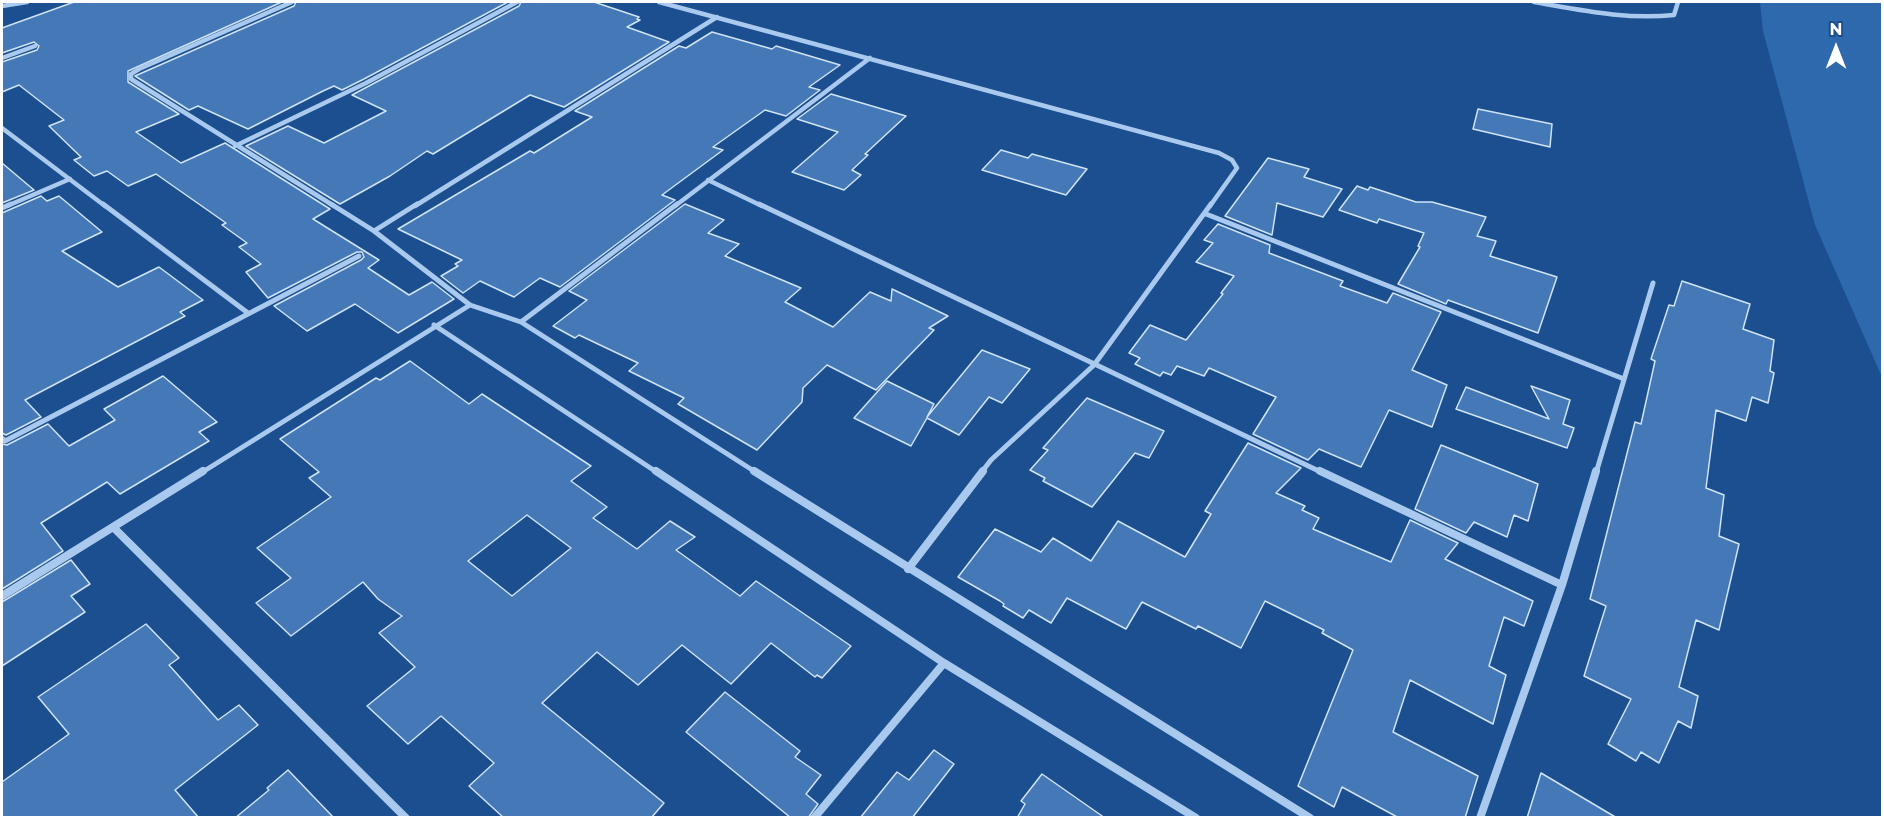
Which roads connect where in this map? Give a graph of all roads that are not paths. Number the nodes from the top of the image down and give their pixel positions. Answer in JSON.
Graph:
{"nodes":[{"id":1,"x":13,"y":2,"type":"edge"},
{"id":2,"x":27,"y":2,"type":"edge"},
{"id":3,"x":292,"y":2,"type":"edge"},
{"id":4,"x":517,"y":2,"type":"edge"},
{"id":5,"x":659,"y":2,"type":"edge"},
{"id":6,"x":1534,"y":2,"type":"edge"},
{"id":7,"x":1678,"y":2,"type":"edge"},
{"id":8,"x":2,"y":6,"type":"edge"},
{"id":9,"x":717,"y":17,"type":"junction"},
{"id":10,"x":34,"y":46,"type":"dead end"},
{"id":11,"x":2,"y":58,"type":"edge"},
{"id":12,"x":870,"y":58,"type":"junction"},
{"id":13,"x":2,"y":128,"type":"edge"},
{"id":14,"x":236,"y":146,"type":"junction"},
{"id":15,"x":70,"y":179,"type":"junction"},
{"id":16,"x":708,"y":180,"type":"junction"},
{"id":17,"x":2,"y":208,"type":"edge"},
{"id":18,"x":1206,"y":214,"type":"junction"},
{"id":19,"x":374,"y":231,"type":"junction"},
{"id":20,"x":359,"y":256,"type":"dead end"},
{"id":21,"x":1653,"y":283,"type":"dead end"},
{"id":22,"x":470,"y":305,"type":"junction"},
{"id":23,"x":248,"y":313,"type":"junction"},
{"id":24,"x":521,"y":322,"type":"junction"},
{"id":25,"x":434,"y":326,"type":"junction"},
{"id":26,"x":1094,"y":365,"type":"junction"},
{"id":27,"x":1624,"y":379,"type":"junction"},
{"id":28,"x":2,"y":438,"type":"edge"},
{"id":29,"x":113,"y":527,"type":"junction"},
{"id":30,"x":908,"y":569,"type":"junction"},
{"id":31,"x":1562,"y":585,"type":"junction"},
{"id":32,"x":2,"y":596,"type":"edge"},
{"id":33,"x":944,"y":663,"type":"junction"},
{"id":34,"x":406,"y":818,"type":"edge"},
{"id":35,"x":814,"y":818,"type":"edge"},
{"id":36,"x":1196,"y":818,"type":"edge"},
{"id":37,"x":1310,"y":818,"type":"edge"},
{"id":38,"x":1480,"y":818,"type":"edge"}],
"edges":[{"from":1,"to":8,"type":"street"},
{"from":2,"to":8,"type":"street"},
{"from":3,"to":14,"type":"street"},
{"from":4,"to":14,"type":"street"},
{"from":5,"to":9,"type":"street"},
{"from":6,"to":7,"type":"street"},
{"from":9,"to":12,"type":"street"},
{"from":9,"to":19,"type":"street"},
{"from":10,"to":11,"type":"street"},
{"from":12,"to":16,"type":"street"},
{"from":12,"to":18,"type":"street"},
{"from":13,"to":15,"type":"street"},
{"from":14,"to":19,"type":"street"},
{"from":15,"to":17,"type":"street"},
{"from":15,"to":23,"type":"street"},
{"from":16,"to":24,"type":"street"},
{"from":16,"to":26,"type":"street"},
{"from":18,"to":26,"type":"street"},
{"from":18,"to":27,"type":"street"},
{"from":19,"to":22,"type":"street"},
{"from":20,"to":23,"type":"street"},
{"from":21,"to":27,"type":"street"},
{"from":22,"to":24,"type":"street"},
{"from":22,"to":25,"type":"street"},
{"from":23,"to":28,"type":"street"},
{"from":24,"to":30,"type":"street"},
{"from":25,"to":29,"type":"street"},
{"from":25,"to":33,"type":"street"},
{"from":26,"to":30,"type":"street"},
{"from":26,"to":31,"type":"street"},
{"from":27,"to":31,"type":"street"},
{"from":29,"to":32,"type":"street"},
{"from":29,"to":34,"type":"street"},
{"from":30,"to":37,"type":"street"},
{"from":31,"to":38,"type":"street"},
{"from":33,"to":35,"type":"street"},
{"from":33,"to":36,"type":"street"}]}
